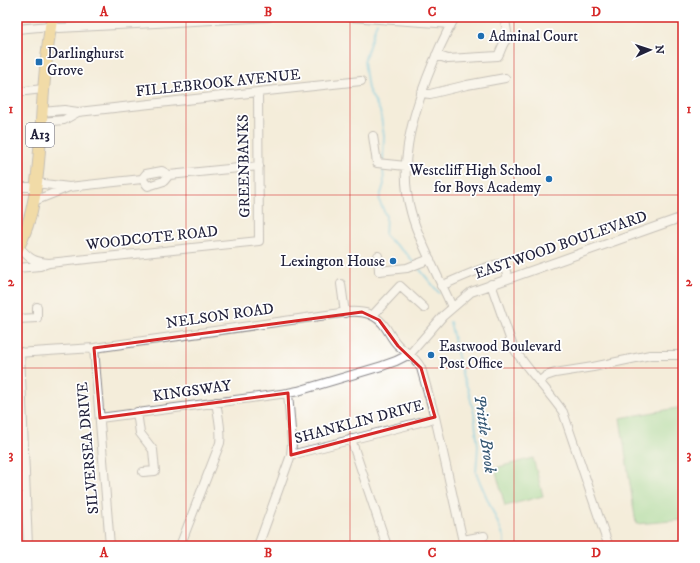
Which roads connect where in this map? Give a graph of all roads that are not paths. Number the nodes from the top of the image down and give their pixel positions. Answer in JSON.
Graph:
{"nodes":[{"id":1,"x":269,"y":17,"type":"edge"},
{"id":2,"x":350,"y":17,"type":"edge"},
{"id":3,"x":504,"y":20,"type":"dead end"},
{"id":4,"x":51,"y":21,"type":"edge"},
{"id":5,"x":453,"y":21,"type":"edge"},
{"id":6,"x":17,"y":29,"type":"edge"},
{"id":7,"x":436,"y":55,"type":"junction"},
{"id":8,"x":505,"y":78,"type":"dead end"},
{"id":9,"x":361,"y":82,"type":"dead end"},
{"id":10,"x":43,"y":89,"type":"junction"},
{"id":11,"x":17,"y":92,"type":"edge"},
{"id":12,"x":258,"y":92,"type":"junction"},
{"id":13,"x":421,"y":93,"type":"junction"},
{"id":14,"x":42,"y":117,"type":"junction"},
{"id":15,"x":373,"y":136,"type":"dead end"},
{"id":16,"x":259,"y":166,"type":"junction"},
{"id":17,"x":406,"y":166,"type":"junction"},
{"id":18,"x":36,"y":185,"type":"junction"},
{"id":19,"x":17,"y":187,"type":"edge"},
{"id":20,"x":69,"y":188,"type":"junction"},
{"id":21,"x":34,"y":201,"type":"junction"},
{"id":22,"x":683,"y":218,"type":"edge"},
{"id":23,"x":259,"y":241,"type":"joint"},
{"id":24,"x":18,"y":249,"type":"edge"},
{"id":25,"x":378,"y":256,"type":"dead end"},
{"id":26,"x":430,"y":259,"type":"junction"},
{"id":27,"x":49,"y":263,"type":"junction"},
{"id":28,"x":17,"y":268,"type":"edge"},
{"id":29,"x":508,"y":278,"type":"junction"},
{"id":30,"x":341,"y":284,"type":"dead end"},
{"id":31,"x":491,"y":284,"type":"junction"},
{"id":32,"x":442,"y":286,"type":"junction"},
{"id":33,"x":452,"y":307,"type":"junction"},
{"id":34,"x":37,"y":308,"type":"dead end"},
{"id":35,"x":424,"y":308,"type":"dead end"},
{"id":36,"x":344,"y":313,"type":"junction"},
{"id":37,"x":372,"y":315,"type":"junction"},
{"id":38,"x":17,"y":319,"type":"edge"},
{"id":39,"x":94,"y":348,"type":"junction"},
{"id":40,"x":19,"y":353,"type":"edge"},
{"id":41,"x":410,"y":354,"type":"junction"},
{"id":42,"x":683,"y":355,"type":"edge"},
{"id":43,"x":540,"y":381,"type":"junction"},
{"id":44,"x":288,"y":392,"type":"junction"},
{"id":45,"x":216,"y":402,"type":"junction"},
{"id":46,"x":137,"y":412,"type":"junction"},
{"id":47,"x":435,"y":417,"type":"junction"},
{"id":48,"x":100,"y":418,"type":"junction"},
{"id":49,"x":351,"y":439,"type":"junction"},
{"id":50,"x":291,"y":455,"type":"junction"},
{"id":51,"x":143,"y":472,"type":"dead end"},
{"id":52,"x":484,"y":536,"type":"dead end"},
{"id":53,"x":463,"y":543,"type":"edge"},
{"id":54,"x":28,"y":546,"type":"edge"},
{"id":55,"x":110,"y":546,"type":"edge"},
{"id":56,"x":180,"y":546,"type":"edge"},
{"id":57,"x":258,"y":546,"type":"edge"},
{"id":58,"x":387,"y":546,"type":"edge"},
{"id":59,"x":608,"y":546,"type":"edge"}],
"edges":[{"from":1,"to":4,"type":"street"},
{"from":2,"to":5,"type":"street"},
{"from":3,"to":7,"type":"street"},
{"from":4,"to":6,"type":"street"},
{"from":4,"to":10,"type":"main road","number":"A13"},
{"from":5,"to":7,"type":"street"},
{"from":7,"to":13,"type":"street"},
{"from":8,"to":13,"type":"street"},
{"from":9,"to":12,"type":"street","name":"FILLEBROOK AVENUE"},
{"from":10,"to":11,"type":"street"},
{"from":10,"to":14,"type":"main road","number":"A13"},
{"from":12,"to":14,"type":"street","name":"FILLEBROOK AVENUE"},
{"from":12,"to":16,"type":"street","name":"GREENBANKS"},
{"from":13,"to":17,"type":"street"},
{"from":14,"to":18,"type":"main road","number":"A13"},
{"from":15,"to":17,"type":"street"},
{"from":16,"to":20,"type":"street"},
{"from":16,"to":23,"type":"street","name":"GREENBANKS"},
{"from":17,"to":26,"type":"street"},
{"from":18,"to":19,"type":"street"},
{"from":18,"to":20,"type":"street"},
{"from":18,"to":21,"type":"main road","number":"A13"},
{"from":20,"to":21,"type":"street"},
{"from":21,"to":24,"type":"main road","number":"A13"},
{"from":22,"to":29,"type":"street","name":"EASTWOOD BOULEVARD"},
{"from":23,"to":27,"type":"street","name":"WOODCOTE ROAD"},
{"from":24,"to":27,"type":"street","name":"WOODCOTE ROAD"},
{"from":25,"to":26,"type":"street"},
{"from":26,"to":32,"type":"street"},
{"from":27,"to":28,"type":"street","name":"WOODCOTE ROAD"},
{"from":29,"to":31,"type":"street","name":"EASTWOOD BOULEVARD"},
{"from":29,"to":32,"type":"street"},
{"from":30,"to":36,"type":"street"},
{"from":31,"to":33,"type":"street","name":"EASTWOOD BOULEVARD"},
{"from":31,"to":43,"type":"street"},
{"from":32,"to":33,"type":"street"},
{"from":33,"to":41,"type":"street","name":"EASTWOOD BOULEVARD"},
{"from":34,"to":38,"type":"street"},
{"from":35,"to":37,"type":"street"},
{"from":36,"to":37,"type":"street","name":"NELSON ROAD"},
{"from":36,"to":39,"type":"street","name":"NELSON ROAD"},
{"from":37,"to":41,"type":"street"},
{"from":39,"to":40,"type":"street","name":"NELSON ROAD"},
{"from":39,"to":48,"type":"street","name":"SILVERSEA DRIVE"},
{"from":40,"to":54,"type":"street"},
{"from":41,"to":44,"type":"street","name":"EASTWOOD BOULEVARD"},
{"from":41,"to":47,"type":"street"},
{"from":42,"to":43,"type":"street"},
{"from":43,"to":59,"type":"street"},
{"from":44,"to":45,"type":"street","name":"KINGSWAY"},
{"from":44,"to":50,"type":"street"},
{"from":45,"to":46,"type":"street","name":"KINGSWAY"},
{"from":45,"to":56,"type":"street"},
{"from":46,"to":48,"type":"street","name":"KINGSWAY"},
{"from":46,"to":51,"type":"street"},
{"from":47,"to":49,"type":"street","name":"SHANKLIN DRIVE"},
{"from":47,"to":53,"type":"street"},
{"from":48,"to":55,"type":"street","name":"SILVERSEA DRIVE"},
{"from":49,"to":50,"type":"street","name":"SHANKLIN DRIVE"},
{"from":49,"to":58,"type":"street"},
{"from":50,"to":57,"type":"street"},
{"from":52,"to":53,"type":"street"}]}
